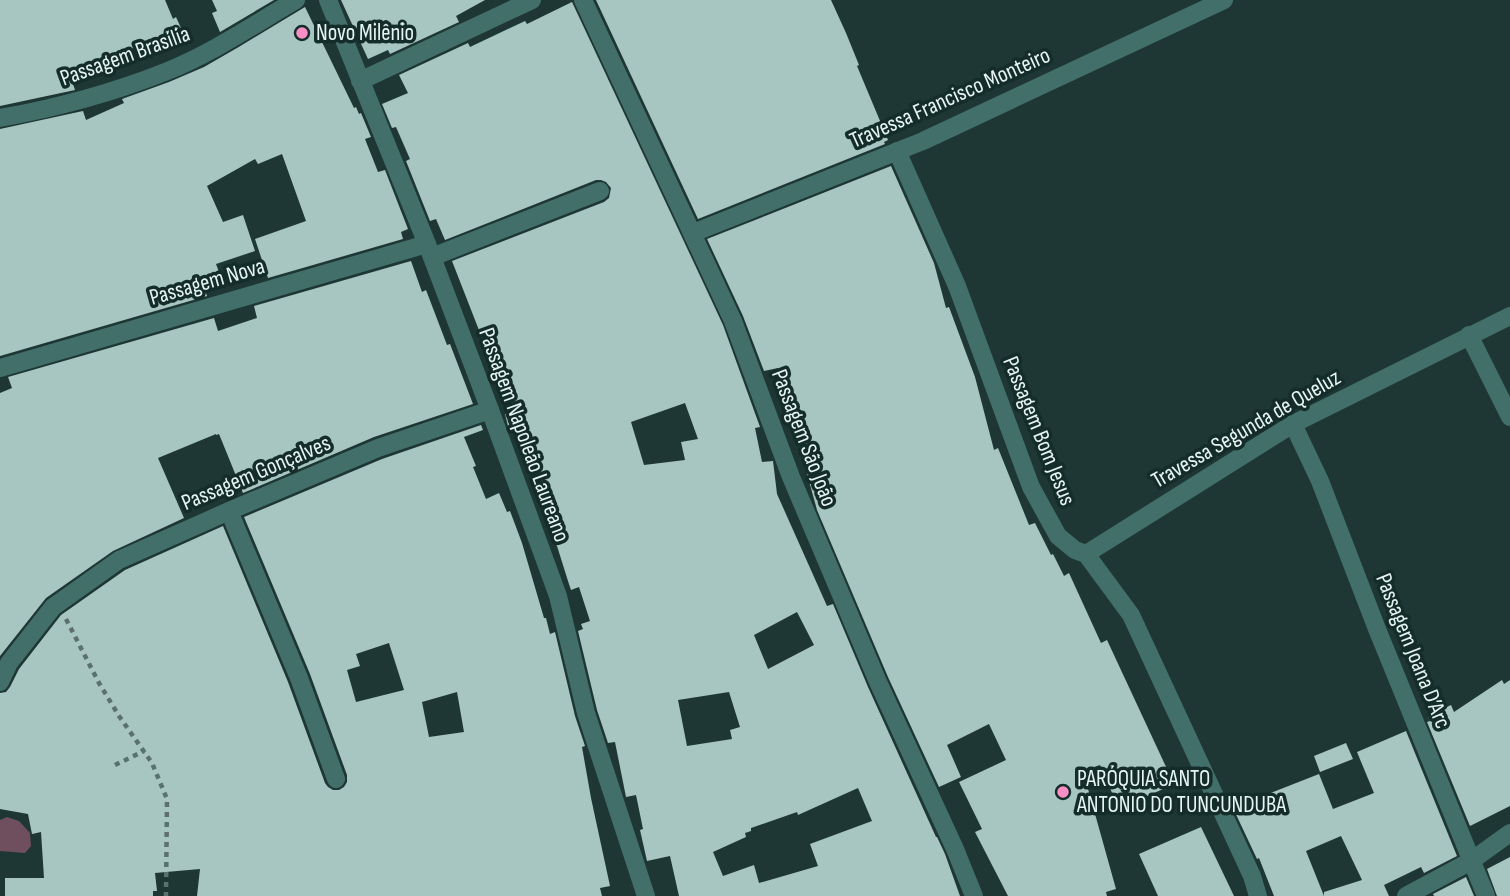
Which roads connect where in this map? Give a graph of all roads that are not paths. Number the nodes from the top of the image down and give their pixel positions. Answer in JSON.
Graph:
{"nodes":[{"id":1,"x":296,"y":0,"type":"edge"},
{"id":2,"x":328,"y":0,"type":"edge"},
{"id":3,"x":532,"y":0,"type":"edge"},
{"id":4,"x":583,"y":0,"type":"edge"},
{"id":5,"x":1224,"y":0,"type":"edge"},
{"id":6,"x":360,"y":80,"type":"junction"},
{"id":7,"x":0,"y":118,"type":"edge"},
{"id":8,"x":897,"y":152,"type":"junction"},
{"id":9,"x":600,"y":191,"type":"dead end"},
{"id":10,"x":693,"y":233,"type":"junction"},
{"id":11,"x":429,"y":250,"type":"junction"},
{"id":12,"x":1510,"y":316,"type":"edge"},
{"id":13,"x":1469,"y":335,"type":"junction"},
{"id":14,"x":0,"y":368,"type":"edge"},
{"id":15,"x":490,"y":410,"type":"junction"},
{"id":16,"x":1510,"y":417,"type":"edge"},
{"id":17,"x":1293,"y":424,"type":"junction"},
{"id":18,"x":229,"y":511,"type":"junction"},
{"id":19,"x":1086,"y":554,"type":"junction"},
{"id":20,"x":5,"y":660,"type":"edge"},
{"id":21,"x":0,"y":682,"type":"edge"},
{"id":22,"x":336,"y":779,"type":"dead end"},
{"id":23,"x":1510,"y":833,"type":"edge"},
{"id":24,"x":1471,"y":861,"type":"junction"},
{"id":25,"x":646,"y":896,"type":"edge"},
{"id":26,"x":974,"y":896,"type":"edge"},
{"id":27,"x":1258,"y":896,"type":"edge"},
{"id":28,"x":1406,"y":896,"type":"edge"},
{"id":29,"x":1486,"y":896,"type":"edge"}],
"edges":[{"from":1,"to":7,"type":"street","name":"Passagem Brasília"},
{"from":2,"to":6,"type":"street","name":"Passagem Napoleão Laureano"},
{"from":3,"to":6,"type":"street"},
{"from":4,"to":10,"type":"street","name":"Passagem São João"},
{"from":5,"to":8,"type":"street","name":"Travessa Francisco Monteiro"},
{"from":6,"to":11,"type":"street","name":"Passagem Napoleão Laureano"},
{"from":8,"to":10,"type":"street","name":"Travessa Francisco Monteiro"},
{"from":8,"to":19,"type":"street","name":"Passagem Bom Jesus"},
{"from":9,"to":11,"type":"street","name":"Passagem Nova"},
{"from":10,"to":26,"type":"street","name":"Passagem São João"},
{"from":11,"to":14,"type":"street","name":"Passagem Nova"},
{"from":11,"to":15,"type":"street","name":"Passagem Napoleão Laureano"},
{"from":12,"to":13,"type":"street","name":"Travessa Segunda de Queluz"},
{"from":13,"to":16,"type":"street"},
{"from":13,"to":17,"type":"street","name":"Travessa Segunda de Queluz"},
{"from":15,"to":18,"type":"street","name":"Passagem Gonçalves"},
{"from":15,"to":25,"type":"street","name":"Passagem Napoleão Laureano"},
{"from":17,"to":19,"type":"street","name":"Travessa Segunda de Queluz"},
{"from":17,"to":24,"type":"street","name":"Passagem Joana D’Arc"},
{"from":18,"to":20,"type":"street","name":"Passagem Gonçalves"},
{"from":18,"to":22,"type":"street"},
{"from":19,"to":27,"type":"street","name":"Passagem Bom Jesus"},
{"from":20,"to":21,"type":"street","name":"Passagem Gonçalves"},
{"from":23,"to":24,"type":"street"},
{"from":24,"to":28,"type":"street"},
{"from":24,"to":29,"type":"street","name":"Passagem Joana D’Arc"}]}
